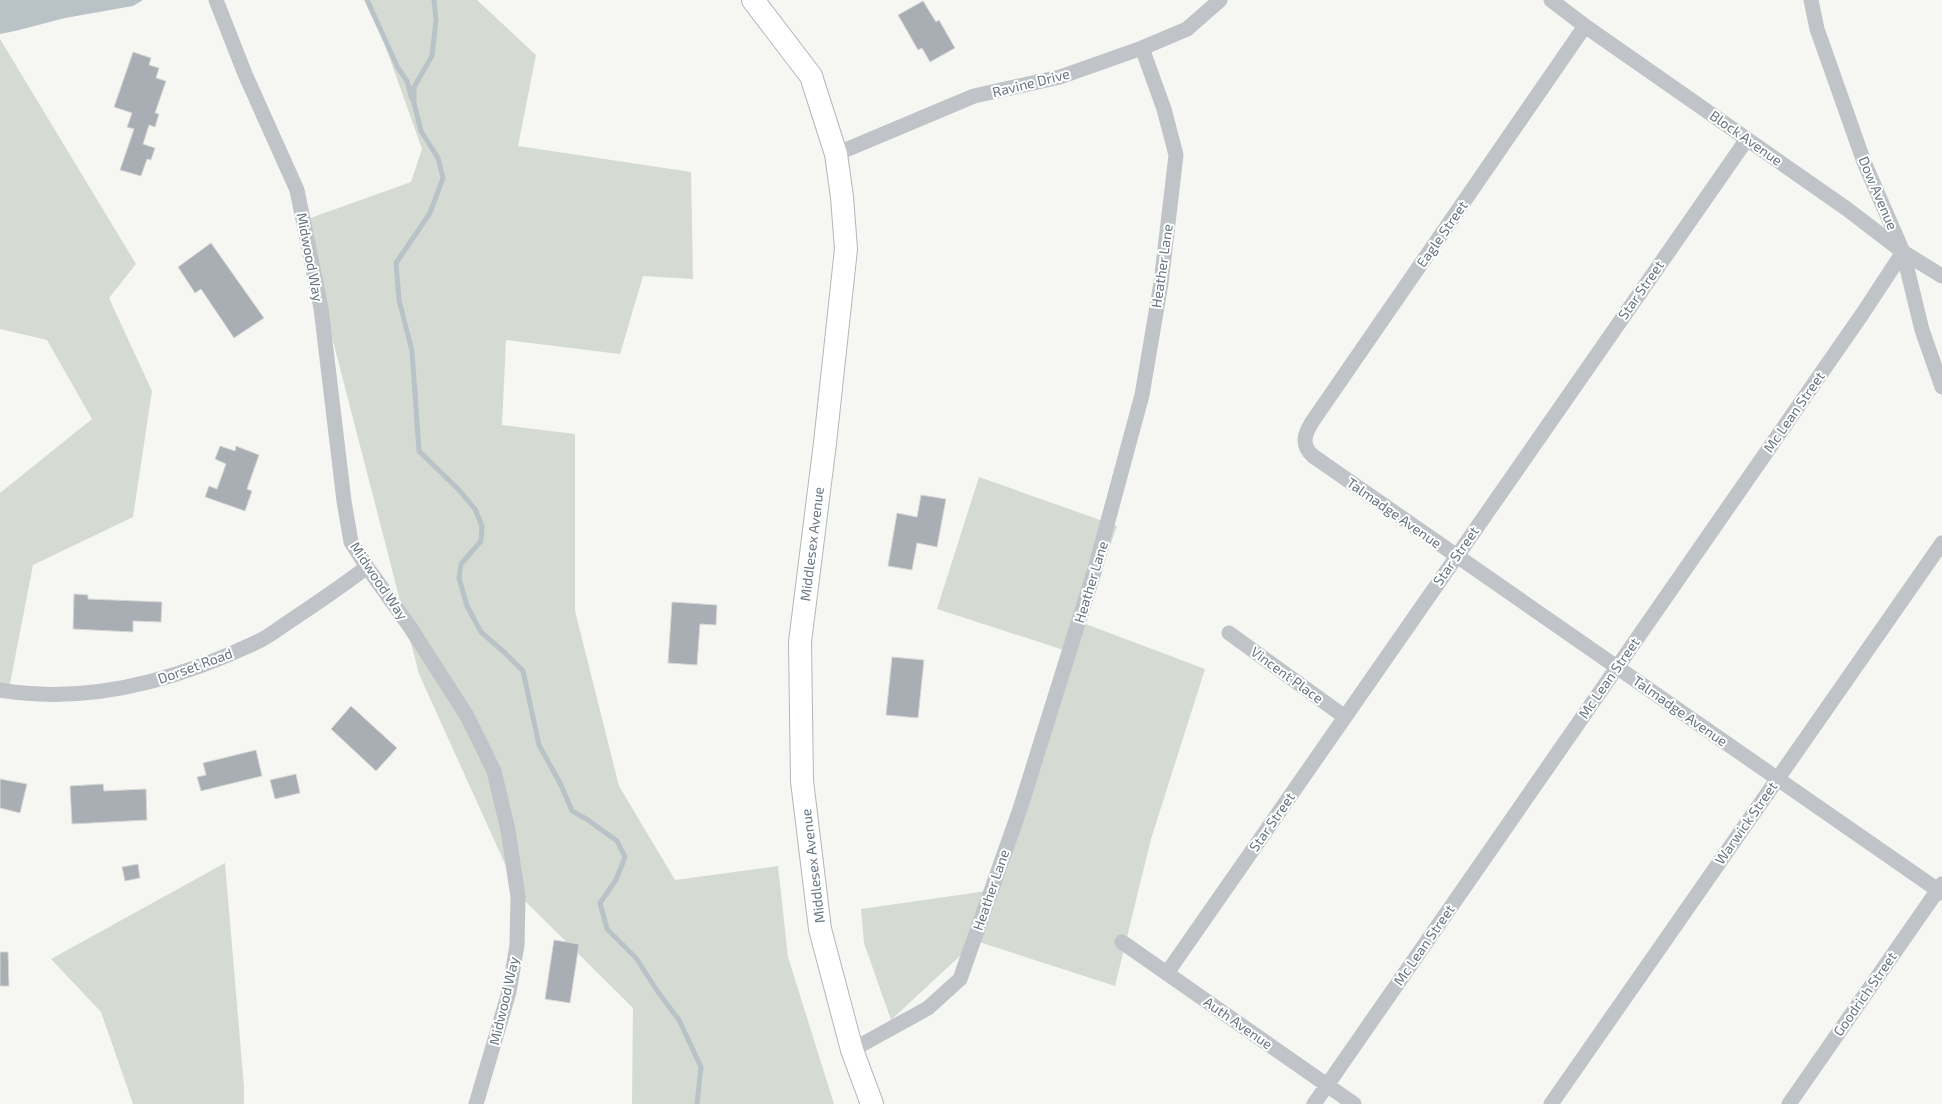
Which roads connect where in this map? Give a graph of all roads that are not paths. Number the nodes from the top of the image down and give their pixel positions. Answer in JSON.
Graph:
{"nodes":[{"id":1,"x":216,"y":0,"type":"edge"},
{"id":2,"x":753,"y":0,"type":"edge"},
{"id":3,"x":1220,"y":0,"type":"edge"},
{"id":4,"x":1551,"y":0,"type":"edge"},
{"id":5,"x":1811,"y":0,"type":"edge"},
{"id":6,"x":1585,"y":26,"type":"junction"},
{"id":7,"x":1142,"y":48,"type":"junction"},
{"id":8,"x":1746,"y":138,"type":"junction"},
{"id":9,"x":836,"y":154,"type":"junction"},
{"id":10,"x":1903,"y":252,"type":"junction"},
{"id":11,"x":1942,"y":276,"type":"edge"},
{"id":12,"x":1942,"y":387,"type":"edge"},
{"id":13,"x":1305,"y":443,"type":"joint"},
{"id":14,"x":1942,"y":543,"type":"edge"},
{"id":15,"x":1456,"y":556,"type":"junction"},
{"id":16,"x":367,"y":567,"type":"junction"},
{"id":17,"x":1229,"y":633,"type":"dead end"},
{"id":18,"x":1616,"y":667,"type":"junction"},
{"id":19,"x":0,"y":690,"type":"edge"},
{"id":20,"x":1344,"y":717,"type":"junction"},
{"id":21,"x":1776,"y":779,"type":"junction"},
{"id":22,"x":1941,"y":889,"type":"edge"},
{"id":23,"x":1122,"y":942,"type":"dead end"},
{"id":24,"x":1167,"y":973,"type":"junction"},
{"id":25,"x":852,"y":1050,"type":"junction"},
{"id":26,"x":1327,"y":1085,"type":"junction"},
{"id":27,"x":476,"y":1104,"type":"edge"},
{"id":28,"x":872,"y":1104,"type":"edge"},
{"id":29,"x":1314,"y":1104,"type":"edge"},
{"id":30,"x":1354,"y":1104,"type":"edge"},
{"id":31,"x":1551,"y":1104,"type":"edge"},
{"id":32,"x":1789,"y":1104,"type":"edge"}],
"edges":[{"from":1,"to":16,"type":"street","name":"Midwood Way"},
{"from":2,"to":9,"type":"street","name":"Middlesex Avenue"},
{"from":3,"to":7,"type":"street","name":"Ravine Drive"},
{"from":4,"to":6,"type":"street","name":"Block Avenue"},
{"from":5,"to":10,"type":"street","name":"Dow Avenue"},
{"from":6,"to":8,"type":"street","name":"Block Avenue"},
{"from":6,"to":13,"type":"street","name":"Eagle Street"},
{"from":7,"to":9,"type":"street","name":"Ravine Drive"},
{"from":7,"to":25,"type":"street","name":"Heather Lane"},
{"from":8,"to":10,"type":"street","name":"Block Avenue"},
{"from":8,"to":15,"type":"street","name":"Star Street"},
{"from":9,"to":25,"type":"street","name":"Middlesex Avenue"},
{"from":10,"to":11,"type":"street","name":"Block Avenue"},
{"from":10,"to":12,"type":"street","name":"Dow Avenue"},
{"from":10,"to":18,"type":"street","name":"Mc Lean Street"},
{"from":13,"to":15,"type":"street","name":"Talmadge Avenue"},
{"from":14,"to":21,"type":"street","name":"Warwick Street"},
{"from":15,"to":18,"type":"street","name":"Talmadge Avenue"},
{"from":15,"to":20,"type":"street","name":"Star Street"},
{"from":16,"to":19,"type":"street","name":"Dorset Road"},
{"from":16,"to":27,"type":"street","name":"Midwood Way"},
{"from":17,"to":20,"type":"street","name":"Vincent Place"},
{"from":18,"to":21,"type":"street","name":"Talmadge Avenue"},
{"from":18,"to":26,"type":"street","name":"Mc Lean Street"},
{"from":20,"to":24,"type":"street","name":"Star Street"},
{"from":21,"to":22,"type":"street","name":"Talmadge Avenue"},
{"from":21,"to":31,"type":"street","name":"Warwick Street"},
{"from":22,"to":32,"type":"street","name":"Goodrich Street"},
{"from":23,"to":24,"type":"street","name":"Auth Avenue"},
{"from":24,"to":26,"type":"street","name":"Auth Avenue"},
{"from":25,"to":28,"type":"street","name":"Middlesex Avenue"},
{"from":26,"to":29,"type":"street","name":"Mc Lean Street"},
{"from":26,"to":30,"type":"street","name":"Auth Avenue"}]}
